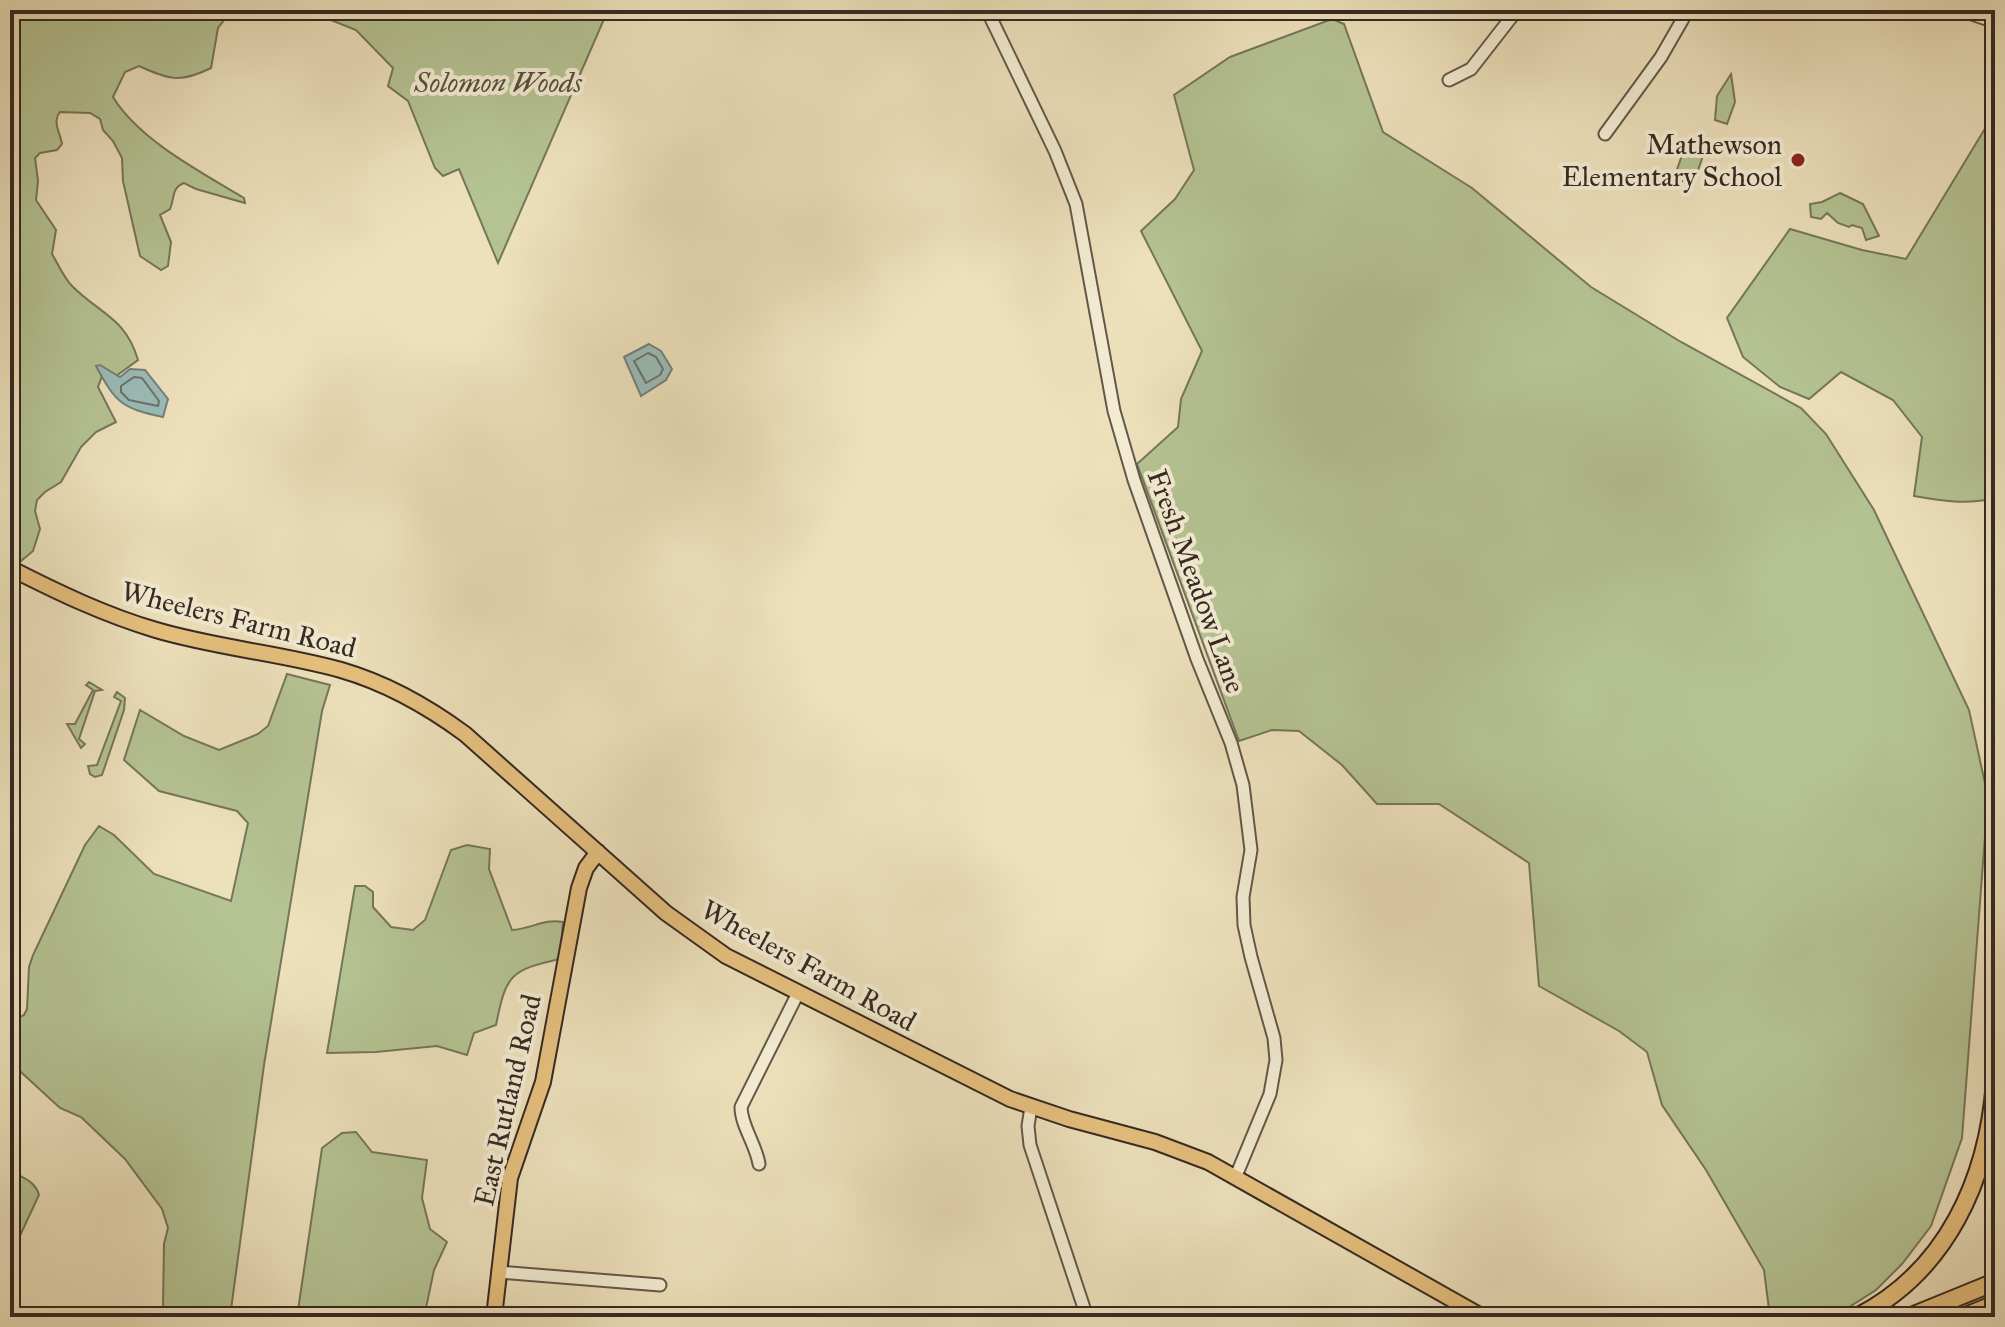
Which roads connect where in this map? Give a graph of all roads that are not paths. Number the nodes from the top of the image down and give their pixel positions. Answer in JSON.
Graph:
{"nodes":[{"id":1,"x":987,"y":10,"type":"edge"},
{"id":2,"x":1517,"y":10,"type":"edge"},
{"id":3,"x":1688,"y":10,"type":"edge"},
{"id":4,"x":1960,"y":10,"type":"edge"},
{"id":5,"x":1995,"y":22,"type":"edge"},
{"id":6,"x":1449,"y":80,"type":"dead end"},
{"id":7,"x":1605,"y":134,"type":"dead end"},
{"id":8,"x":10,"y":568,"type":"edge"},
{"id":9,"x":598,"y":852,"type":"junction"},
{"id":10,"x":798,"y":993,"type":"junction"},
{"id":11,"x":1995,"y":1081,"type":"edge"},
{"id":12,"x":1031,"y":1107,"type":"junction"},
{"id":13,"x":759,"y":1164,"type":"dead end"},
{"id":14,"x":1236,"y":1176,"type":"junction"},
{"id":15,"x":498,"y":1272,"type":"junction"},
{"id":16,"x":1995,"y":1282,"type":"edge"},
{"id":17,"x":660,"y":1285,"type":"dead end"},
{"id":18,"x":1995,"y":1304,"type":"edge"},
{"id":19,"x":494,"y":1317,"type":"edge"},
{"id":20,"x":1087,"y":1317,"type":"edge"},
{"id":21,"x":1483,"y":1317,"type":"edge"},
{"id":22,"x":1857,"y":1317,"type":"edge"},
{"id":23,"x":1909,"y":1317,"type":"edge"},
{"id":24,"x":1963,"y":1317,"type":"edge"}],
"edges":[{"from":1,"to":14,"type":"street","name":"Fresh Meadow Lane"},
{"from":2,"to":6,"type":"street"},
{"from":3,"to":7,"type":"street"},
{"from":4,"to":5,"type":"street"},
{"from":8,"to":9,"type":"main road","name":"Wheelers Farm Road"},
{"from":9,"to":10,"type":"main road","name":"Wheelers Farm Road"},
{"from":9,"to":15,"type":"main road","name":"East Rutland Road"},
{"from":10,"to":12,"type":"main road","name":"Wheelers Farm Road"},
{"from":10,"to":13,"type":"street"},
{"from":11,"to":22,"type":"highway"},
{"from":12,"to":14,"type":"main road","name":"Wheelers Farm Road"},
{"from":12,"to":20,"type":"street"},
{"from":14,"to":21,"type":"main road","name":"Wheelers Farm Road"},
{"from":15,"to":17,"type":"street"},
{"from":15,"to":19,"type":"main road","name":"East Rutland Road"},
{"from":16,"to":23,"type":"highway"},
{"from":18,"to":24,"type":"highway"}]}
